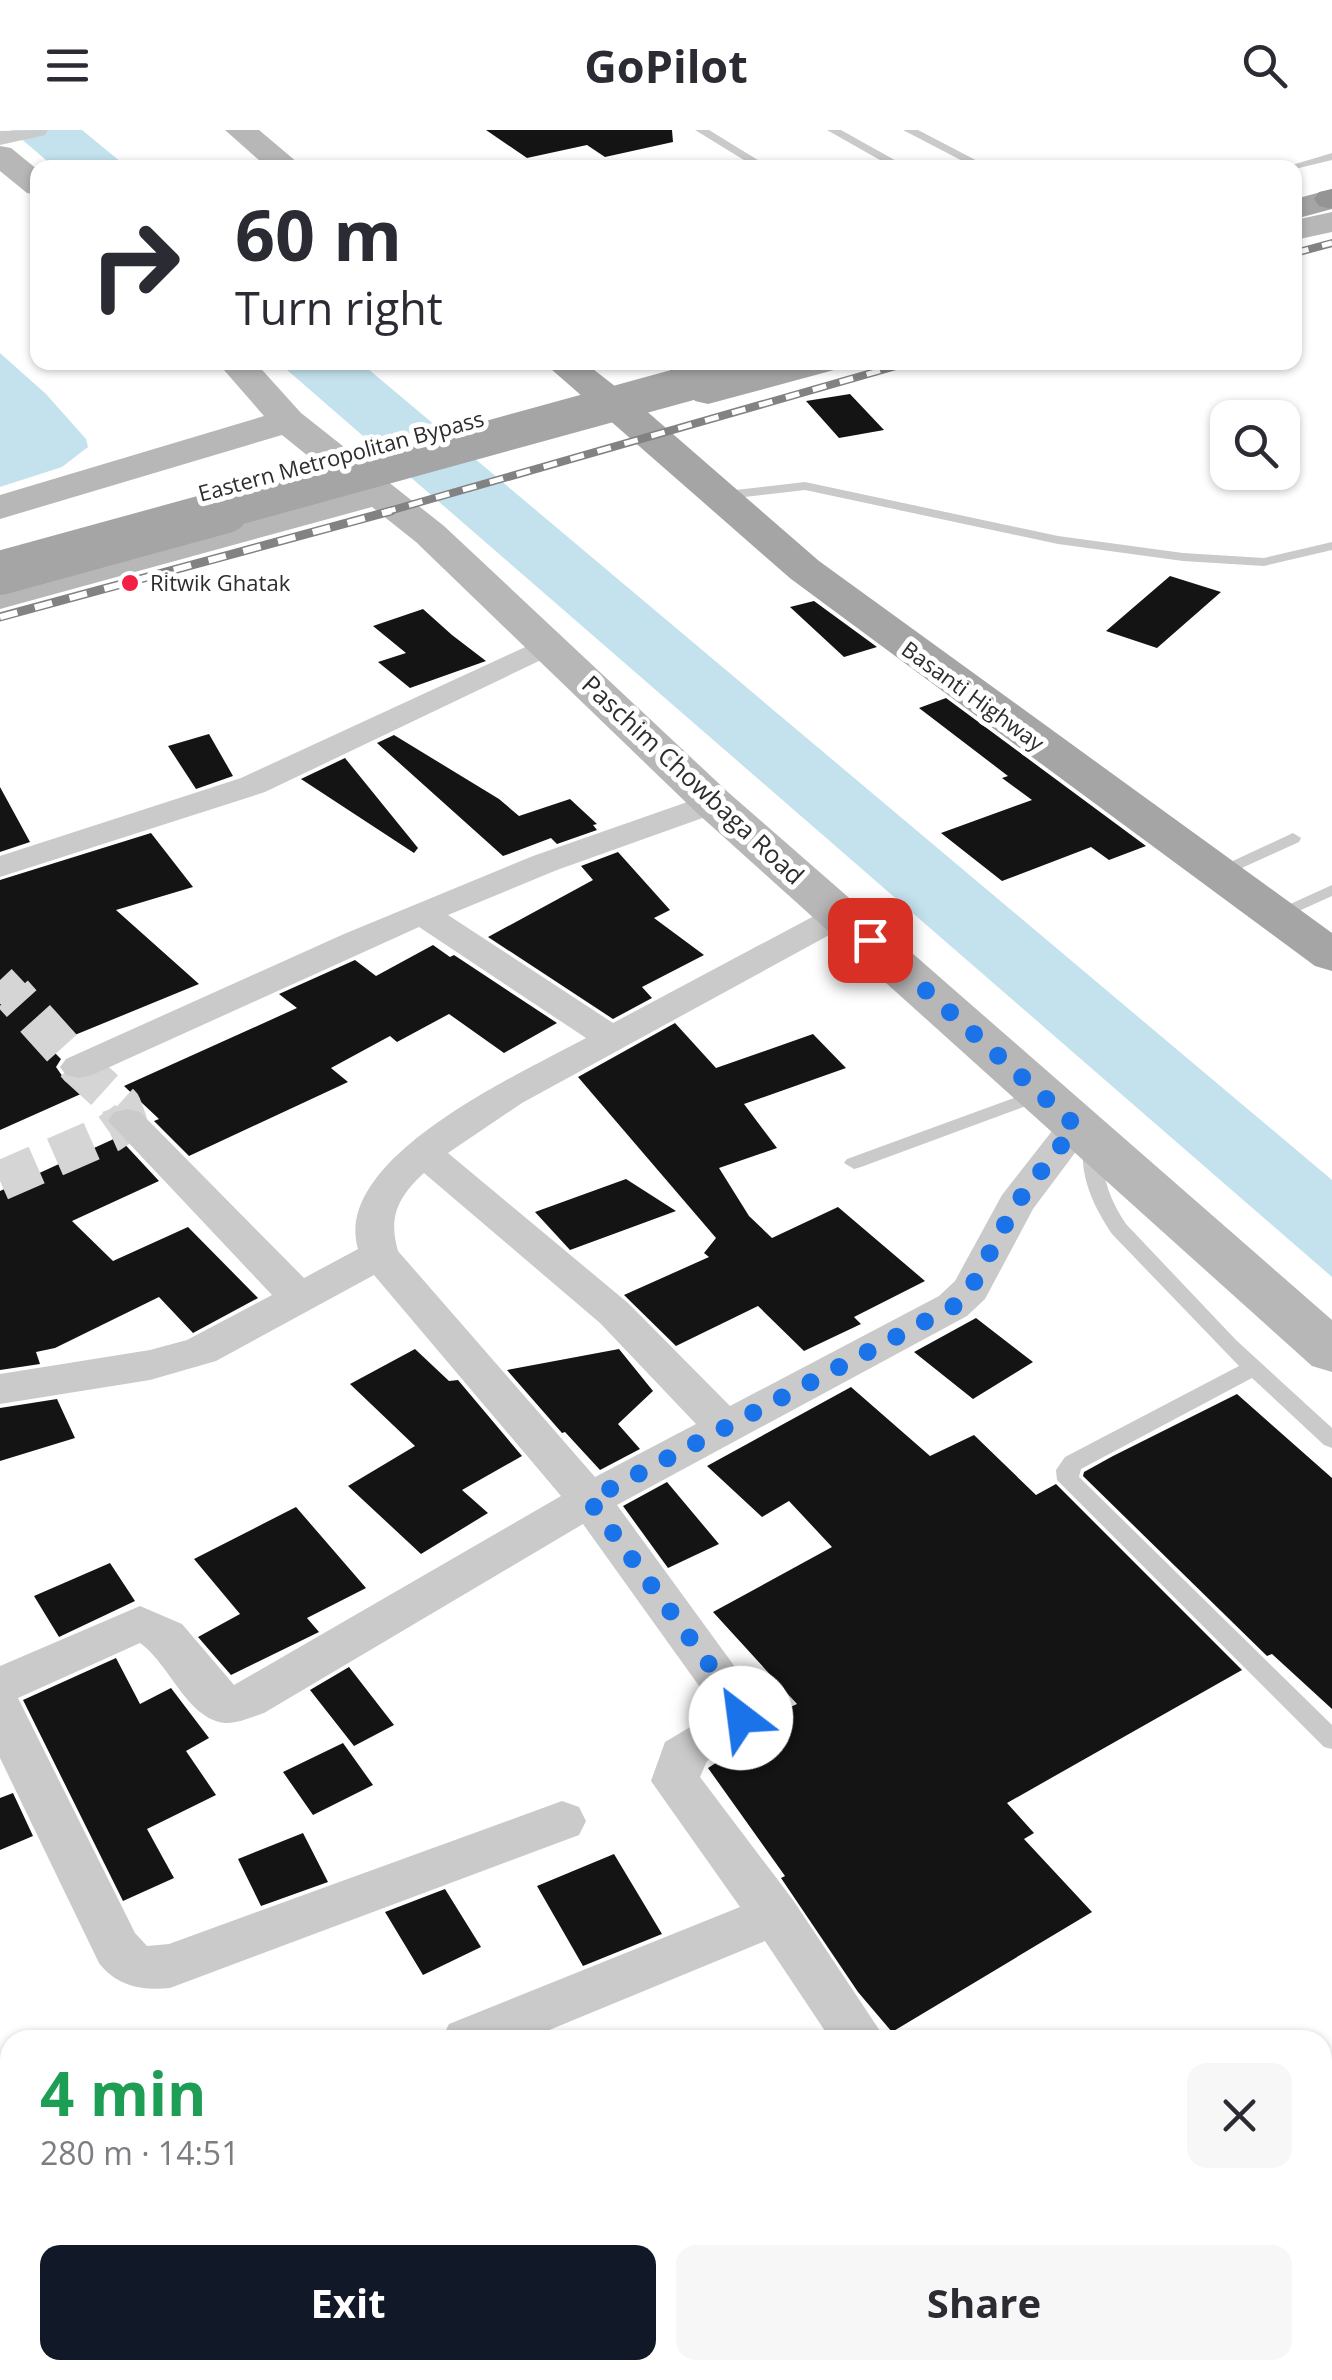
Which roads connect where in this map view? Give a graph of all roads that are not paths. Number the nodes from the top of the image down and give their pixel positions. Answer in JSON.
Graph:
{"nodes":[{"id":1,"x":38,"y":130,"type":"edge"},
{"id":2,"x":240,"y":130,"type":"edge"},
{"id":3,"x":701,"y":130,"type":"edge"},
{"id":4,"x":833,"y":130,"type":"edge"},
{"id":5,"x":908,"y":130,"type":"edge"},
{"id":6,"x":2,"y":143,"type":"edge"},
{"id":7,"x":1332,"y":156,"type":"edge"},
{"id":8,"x":278,"y":160,"type":"edge"},
{"id":9,"x":752,"y":160,"type":"edge"},
{"id":10,"x":889,"y":160,"type":"edge"},
{"id":11,"x":970,"y":160,"type":"edge"},
{"id":12,"x":1302,"y":164,"type":"edge"},
{"id":13,"x":30,"y":176,"type":"edge"},
{"id":14,"x":1302,"y":193,"type":"edge"},
{"id":15,"x":1332,"y":200,"type":"edge"},
{"id":16,"x":1302,"y":208,"type":"edge"},
{"id":17,"x":1302,"y":224,"type":"edge"},
{"id":18,"x":243,"y":370,"type":"edge"},
{"id":19,"x":571,"y":370,"type":"edge"},
{"id":20,"x":653,"y":370,"type":"edge"},
{"id":21,"x":737,"y":370,"type":"edge"},
{"id":22,"x":793,"y":370,"type":"edge"},
{"id":23,"x":630,"y":416,"type":"junction"},
{"id":24,"x":288,"y":422,"type":"junction"},
{"id":25,"x":378,"y":493,"type":"junction"},
{"id":26,"x":718,"y":496,"type":"junction"},
{"id":27,"x":0,"y":507,"type":"edge"},
{"id":28,"x":1332,"y":546,"type":"edge"},
{"id":29,"x":0,"y":548,"type":"edge"},
{"id":30,"x":0,"y":574,"type":"edge"},
{"id":31,"x":0,"y":597,"type":"edge"},
{"id":32,"x":549,"y":645,"type":"junction"},
{"id":33,"x":713,"y":803,"type":"junction"},
{"id":34,"x":1293,"y":838,"type":"dead end"},
{"id":35,"x":0,"y":868,"type":"edge"},
{"id":36,"x":1216,"y":873,"type":"junction"},
{"id":37,"x":1332,"y":890,"type":"edge"},
{"id":38,"x":422,"y":914,"type":"junction"},
{"id":39,"x":841,"y":915,"type":"junction"},
{"id":40,"x":1275,"y":915,"type":"junction"},
{"id":41,"x":1332,"y":956,"type":"edge"},
{"id":42,"x":612,"y":1039,"type":"junction"},
{"id":43,"x":80,"y":1067,"type":"dead end"},
{"id":44,"x":1070,"y":1120,"type":"junction"},
{"id":45,"x":127,"y":1121,"type":"dead end"},
{"id":46,"x":425,"y":1154,"type":"junction"},
{"id":47,"x":854,"y":1163,"type":"dead end"},
{"id":48,"x":379,"y":1255,"type":"junction"},
{"id":49,"x":300,"y":1298,"type":"junction"},
{"id":50,"x":1332,"y":1352,"type":"edge"},
{"id":51,"x":1254,"y":1368,"type":"junction"},
{"id":52,"x":0,"y":1390,"type":"edge"},
{"id":53,"x":724,"y":1428,"type":"junction"},
{"id":54,"x":1332,"y":1440,"type":"edge"},
{"id":55,"x":589,"y":1500,"type":"junction"},
{"id":56,"x":0,"y":1686,"type":"edge"},
{"id":57,"x":0,"y":1710,"type":"edge"},
{"id":58,"x":1332,"y":1740,"type":"edge"},
{"id":59,"x":562,"y":1820,"type":"dead end"},
{"id":60,"x":776,"y":1915,"type":"junction"},
{"id":61,"x":522,"y":2030,"type":"edge"},
{"id":62,"x":853,"y":2030,"type":"edge"}],
"edges":[{"from":1,"to":6,"type":"street"},
{"from":2,"to":8,"type":"street"},
{"from":3,"to":9,"type":"lane"},
{"from":4,"to":10,"type":"lane"},
{"from":5,"to":11,"type":"lane"},
{"from":6,"to":13,"type":"street"},
{"from":7,"to":12,"type":"lane"},
{"from":14,"to":15,"type":"main road"},
{"from":15,"to":16,"type":"main road"},
{"from":15,"to":17,"type":"street"},
{"from":18,"to":24,"type":"street","name":"Paschim Chowbaga Road"},
{"from":19,"to":23,"type":"main road","name":"Basanti Highway"},
{"from":20,"to":29,"type":"main road","name":"Eastern Metropolitan Bypass"},
{"from":21,"to":30,"type":"main road","bridge":true},
{"from":22,"to":23,"type":"main road"},
{"from":23,"to":26,"type":"main road","name":"Basanti Highway"},
{"from":24,"to":25,"type":"street","name":"Paschim Chowbaga Road"},
{"from":24,"to":27,"type":"street"},
{"from":25,"to":31,"type":"street"},
{"from":25,"to":32,"type":"street","name":"Paschim Chowbaga Road"},
{"from":26,"to":28,"type":"lane"},
{"from":26,"to":36,"type":"main road","name":"Basanti Highway"},
{"from":32,"to":33,"type":"street","name":"Paschim Chowbaga Road"},
{"from":32,"to":35,"type":"street"},
{"from":33,"to":38,"type":"street"},
{"from":33,"to":39,"type":"street","name":"Paschim Chowbaga Road"},
{"from":34,"to":36,"type":"lane"},
{"from":36,"to":40,"type":"main road","name":"Basanti Highway"},
{"from":37,"to":40,"type":"lane"},
{"from":38,"to":42,"type":"street"},
{"from":38,"to":43,"type":"street"},
{"from":39,"to":42,"type":"street"},
{"from":39,"to":44,"type":"street","name":"Paschim Chowbaga Road"},
{"from":40,"to":41,"type":"main road","name":"Basanti Highway"},
{"from":42,"to":46,"type":"street"},
{"from":44,"to":47,"type":"lane"},
{"from":44,"to":50,"type":"street","name":"Paschim Chowbaga Road"},
{"from":44,"to":51,"type":"lane"},
{"from":44,"to":53,"type":"street"},
{"from":45,"to":49,"type":"street"},
{"from":46,"to":48,"type":"street"},
{"from":46,"to":53,"type":"street"},
{"from":48,"to":49,"type":"street"},
{"from":48,"to":55,"type":"street"},
{"from":49,"to":52,"type":"street"},
{"from":51,"to":54,"type":"lane"},
{"from":51,"to":58,"type":"lane"},
{"from":53,"to":55,"type":"street"},
{"from":55,"to":56,"type":"street"},
{"from":55,"to":60,"type":"street"},
{"from":57,"to":59,"type":"street"},
{"from":60,"to":61,"type":"street"},
{"from":60,"to":62,"type":"street"}]}
